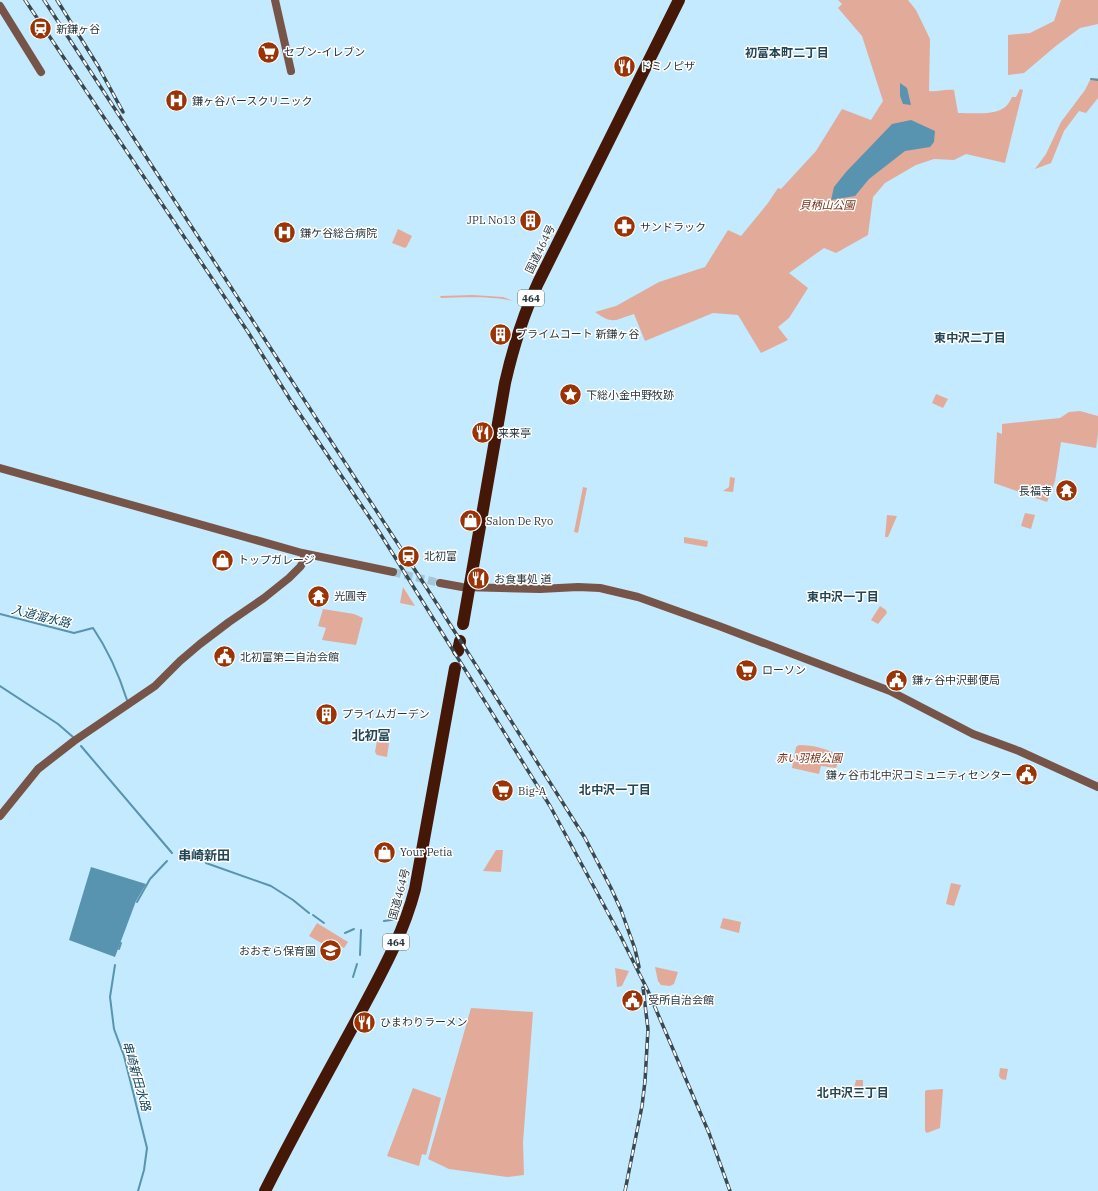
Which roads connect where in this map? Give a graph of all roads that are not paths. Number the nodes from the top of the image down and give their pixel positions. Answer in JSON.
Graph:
{"nodes":[{"id":1,"x":275,"y":0,"type":"edge"},
{"id":2,"x":679,"y":0,"type":"edge"},
{"id":3,"x":0,"y":6,"type":"edge"},
{"id":4,"x":291,"y":71,"type":"dead end"},
{"id":5,"x":41,"y":72,"type":"dead end"},
{"id":6,"x":0,"y":468,"type":"edge"},
{"id":7,"x":304,"y":554,"type":"junction"},
{"id":8,"x":393,"y":572,"type":"tunnel mouth"},
{"id":9,"x":440,"y":583,"type":"tunnel mouth"},
{"id":10,"x":469,"y":587,"type":"junction"},
{"id":11,"x":463,"y":624,"type":"dead end"},
{"id":12,"x":455,"y":668,"type":"dead end"},
{"id":13,"x":1098,"y":787,"type":"edge"},
{"id":14,"x":0,"y":816,"type":"edge"},
{"id":15,"x":265,"y":1191,"type":"edge"}],
"edges":[{"from":1,"to":4,"type":"street"},
{"from":2,"to":10,"type":"highway","name":"国道464号","number":"464"},
{"from":3,"to":5,"type":"street"},
{"from":6,"to":7,"type":"street"},
{"from":7,"to":8,"type":"street"},
{"from":7,"to":14,"type":"street"},
{"from":9,"to":10,"type":"street"},
{"from":10,"to":11,"type":"highway","name":"国道464号","number":"464"},
{"from":10,"to":13,"type":"street"},
{"from":12,"to":15,"type":"highway","name":"国道464号","number":"464"}]}
